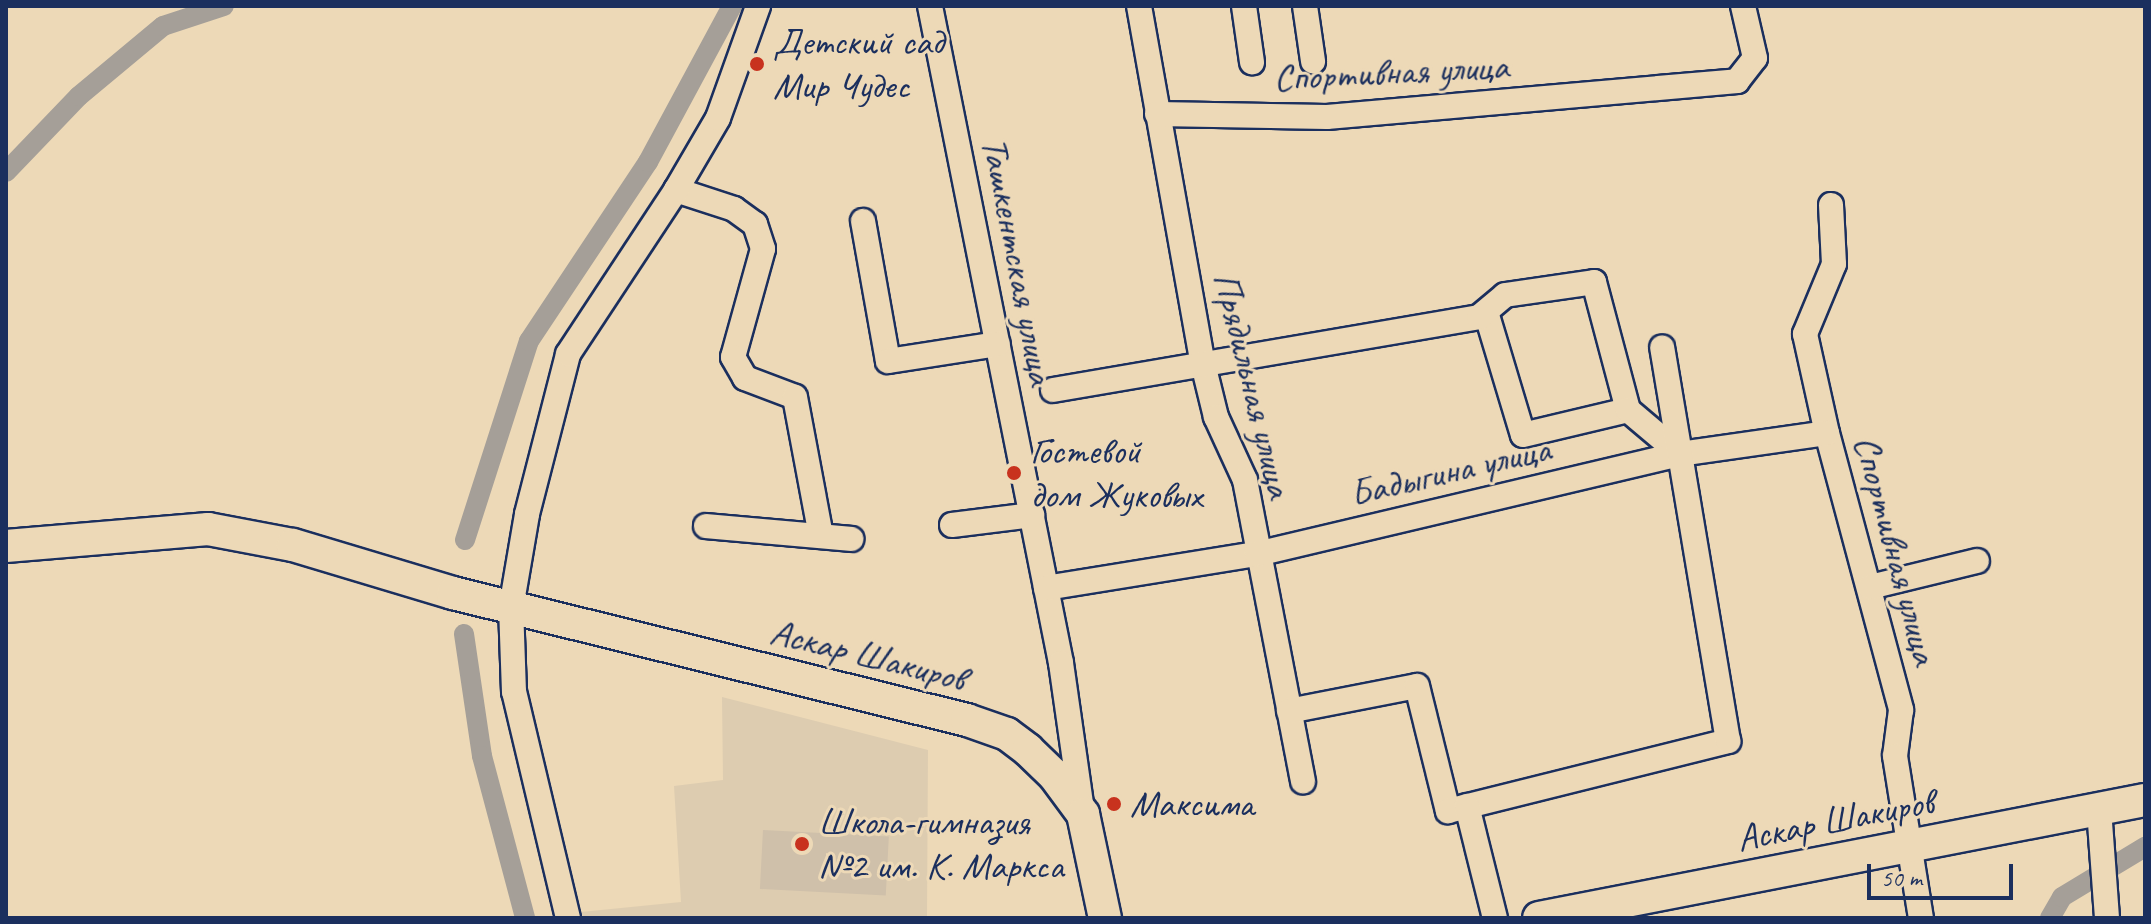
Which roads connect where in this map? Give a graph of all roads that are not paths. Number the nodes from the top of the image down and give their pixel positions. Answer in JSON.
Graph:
{"nodes":[{"id":1,"x":758,"y":6,"type":"edge"},
{"id":2,"x":930,"y":6,"type":"edge"},
{"id":3,"x":1139,"y":6,"type":"edge"},
{"id":4,"x":1244,"y":6,"type":"edge"},
{"id":5,"x":1305,"y":6,"type":"edge"},
{"id":6,"x":1743,"y":6,"type":"edge"},
{"id":7,"x":1313,"y":61,"type":"dead end"},
{"id":8,"x":1252,"y":62,"type":"dead end"},
{"id":9,"x":1157,"y":114,"type":"junction"},
{"id":10,"x":676,"y":190,"type":"junction"},
{"id":11,"x":1831,"y":205,"type":"dead end"},
{"id":12,"x":863,"y":221,"type":"dead end"},
{"id":13,"x":1486,"y":312,"type":"junction"},
{"id":14,"x":998,"y":344,"type":"junction"},
{"id":15,"x":1662,"y":347,"type":"dead end"},
{"id":16,"x":1203,"y":364,"type":"junction"},
{"id":17,"x":1053,"y":390,"type":"dead end"},
{"id":18,"x":1628,"y":410,"type":"junction"},
{"id":19,"x":1827,"y":433,"type":"junction"},
{"id":20,"x":1680,"y":454,"type":"junction"},
{"id":21,"x":1032,"y":515,"type":"junction"},
{"id":22,"x":952,"y":525,"type":"dead end"},
{"id":23,"x":706,"y":526,"type":"dead end"},
{"id":24,"x":821,"y":536,"type":"junction"},
{"id":25,"x":851,"y":539,"type":"dead end"},
{"id":26,"x":6,"y":546,"type":"edge"},
{"id":27,"x":1257,"y":554,"type":"junction"},
{"id":28,"x":1977,"y":561,"type":"dead end"},
{"id":29,"x":1870,"y":587,"type":"junction"},
{"id":30,"x":1046,"y":588,"type":"junction"},
{"id":31,"x":504,"y":606,"type":"junction"},
{"id":32,"x":1289,"y":711,"type":"junction"},
{"id":33,"x":1303,"y":781,"type":"dead end"},
{"id":34,"x":2145,"y":800,"type":"edge"},
{"id":35,"x":1467,"y":806,"type":"junction"},
{"id":36,"x":2099,"y":809,"type":"junction"},
{"id":37,"x":1083,"y":814,"type":"junction"},
{"id":38,"x":1911,"y":845,"type":"junction"},
{"id":39,"x":568,"y":918,"type":"edge"},
{"id":40,"x":1105,"y":918,"type":"edge"},
{"id":41,"x":1495,"y":918,"type":"edge"},
{"id":42,"x":1539,"y":918,"type":"edge"},
{"id":43,"x":1921,"y":918,"type":"edge"},
{"id":44,"x":2107,"y":918,"type":"edge"}],
"edges":[{"from":1,"to":10,"type":"street"},
{"from":2,"to":14,"type":"street","name":"Ташкентская улица"},
{"from":3,"to":9,"type":"street","name":"Прядильная улица"},
{"from":4,"to":8,"type":"street"},
{"from":5,"to":7,"type":"street"},
{"from":6,"to":9,"type":"street","name":"Спортивная улица"},
{"from":9,"to":16,"type":"street","name":"Прядильная улица"},
{"from":10,"to":24,"type":"street"},
{"from":10,"to":31,"type":"street"},
{"from":11,"to":19,"type":"street","name":"Спортивная улица"},
{"from":12,"to":14,"type":"street"},
{"from":13,"to":16,"type":"street"},
{"from":13,"to":18,"type":"street"},
{"from":13,"to":18,"type":"street"},
{"from":14,"to":21,"type":"street","name":"Ташкентская улица"},
{"from":15,"to":20,"type":"street"},
{"from":16,"to":17,"type":"street"},
{"from":16,"to":27,"type":"street","name":"Прядильная улица"},
{"from":18,"to":20,"type":"street"},
{"from":19,"to":20,"type":"street","name":"Бадыгина улица"},
{"from":19,"to":29,"type":"street","name":"Спортивная улица"},
{"from":20,"to":27,"type":"street","name":"Бадыгина улица"},
{"from":20,"to":35,"type":"street"},
{"from":21,"to":22,"type":"street"},
{"from":21,"to":30,"type":"street","name":"Ташкентская улица"},
{"from":23,"to":24,"type":"street"},
{"from":24,"to":25,"type":"street"},
{"from":26,"to":31,"type":"main road","name":"Аскар Шакиров"},
{"from":27,"to":30,"type":"street","name":"Бадыгина улица"},
{"from":27,"to":32,"type":"street","name":"Прядильная улица"},
{"from":28,"to":29,"type":"street"},
{"from":29,"to":38,"type":"street","name":"Спортивная улица"},
{"from":30,"to":37,"type":"street","name":"Ташкентская улица"},
{"from":31,"to":37,"type":"main road","name":"Аскар Шакиров"},
{"from":31,"to":39,"type":"street"},
{"from":32,"to":33,"type":"street","name":"Прядильная улица"},
{"from":32,"to":35,"type":"street"},
{"from":34,"to":36,"type":"main road","name":"Аскар Шакиров"},
{"from":35,"to":41,"type":"street"},
{"from":36,"to":38,"type":"main road","name":"Аскар Шакиров"},
{"from":36,"to":44,"type":"street"},
{"from":37,"to":40,"type":"main road","name":"Аскар Шакиров"},
{"from":38,"to":42,"type":"main road","name":"Аскар Шакиров"},
{"from":38,"to":43,"type":"street","name":"Спортивная улица"}]}
